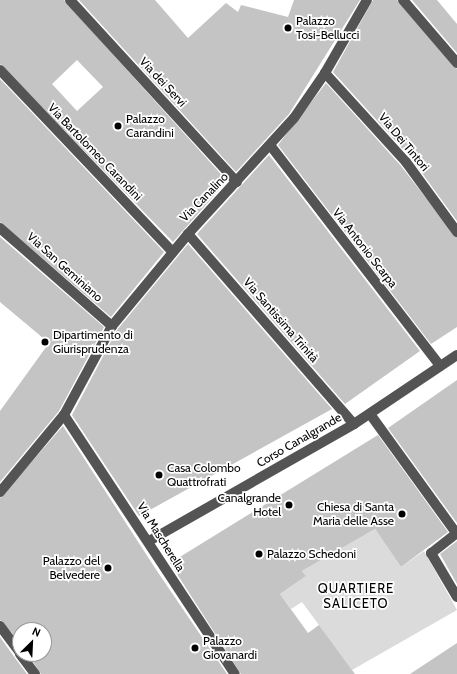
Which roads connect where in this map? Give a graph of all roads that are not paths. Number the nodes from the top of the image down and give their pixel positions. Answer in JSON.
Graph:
{"nodes":[{"id":1,"x":70,"y":0,"type":"edge"},
{"id":2,"x":367,"y":0,"type":"edge"},
{"id":3,"x":403,"y":0,"type":"edge"},
{"id":4,"x":457,"y":63,"type":"edge"},
{"id":5,"x":0,"y":70,"type":"edge"},
{"id":6,"x":325,"y":73,"type":"junction"},
{"id":7,"x":270,"y":146,"type":"junction"},
{"id":8,"x":237,"y":182,"type":"junction"},
{"id":9,"x":0,"y":228,"type":"edge"},
{"id":10,"x":457,"y":232,"type":"edge"},
{"id":11,"x":188,"y":234,"type":"junction"},
{"id":12,"x":172,"y":251,"type":"junction"},
{"id":13,"x":112,"y":326,"type":"junction"},
{"id":14,"x":457,"y":355,"type":"edge"},
{"id":15,"x":440,"y":366,"type":"junction"},
{"id":16,"x":370,"y":414,"type":"junction"},
{"id":17,"x":64,"y":415,"type":"junction"},
{"id":18,"x":354,"y":424,"type":"junction"},
{"id":19,"x":0,"y":492,"type":"edge"},
{"id":20,"x":457,"y":534,"type":"edge"},
{"id":21,"x":149,"y":541,"type":"junction"},
{"id":22,"x":457,"y":597,"type":"edge"},
{"id":23,"x":0,"y":626,"type":"edge"},
{"id":24,"x":12,"y":643,"type":"edge"},
{"id":25,"x":26,"y":662,"type":"edge"},
{"id":26,"x":35,"y":674,"type":"edge"},
{"id":27,"x":235,"y":674,"type":"edge"}],
"edges":[{"from":1,"to":8,"type":"street","name":"Via dei Servi"},
{"from":2,"to":6,"type":"street","name":"Via Canalino"},
{"from":3,"to":4,"type":"street"},
{"from":5,"to":12,"type":"street","name":"Via Bartolomeo Carandini"},
{"from":6,"to":7,"type":"street","name":"Via Canalino"},
{"from":6,"to":10,"type":"street","name":"Via Dei Tintori"},
{"from":7,"to":8,"type":"street","name":"Via Canalino"},
{"from":7,"to":15,"type":"street","name":"Via Antonio Scarpa"},
{"from":8,"to":11,"type":"street","name":"Via Canalino"},
{"from":9,"to":13,"type":"street","name":"Via San Geminiano"},
{"from":11,"to":12,"type":"street","name":"Via Canalino"},
{"from":11,"to":18,"type":"street","name":"Via Santissima Trinità"},
{"from":12,"to":13,"type":"street","name":"Via Canalino"},
{"from":13,"to":17,"type":"street","name":"Via Canalino"},
{"from":14,"to":15,"type":"street","name":"Corso Canalgrande"},
{"from":15,"to":16,"type":"street","name":"Corso Canalgrande"},
{"from":16,"to":18,"type":"street","name":"Corso Canalgrande"},
{"from":16,"to":20,"type":"street"},
{"from":17,"to":19,"type":"street","name":"Via Canalino"},
{"from":17,"to":21,"type":"street","name":"Via Mascherella"},
{"from":18,"to":21,"type":"street","name":"Corso Canalgrande"},
{"from":20,"to":22,"type":"street"},
{"from":21,"to":27,"type":"street","name":"Via Mascherella"},
{"from":23,"to":24,"type":"street"},
{"from":25,"to":26,"type":"street"}]}
